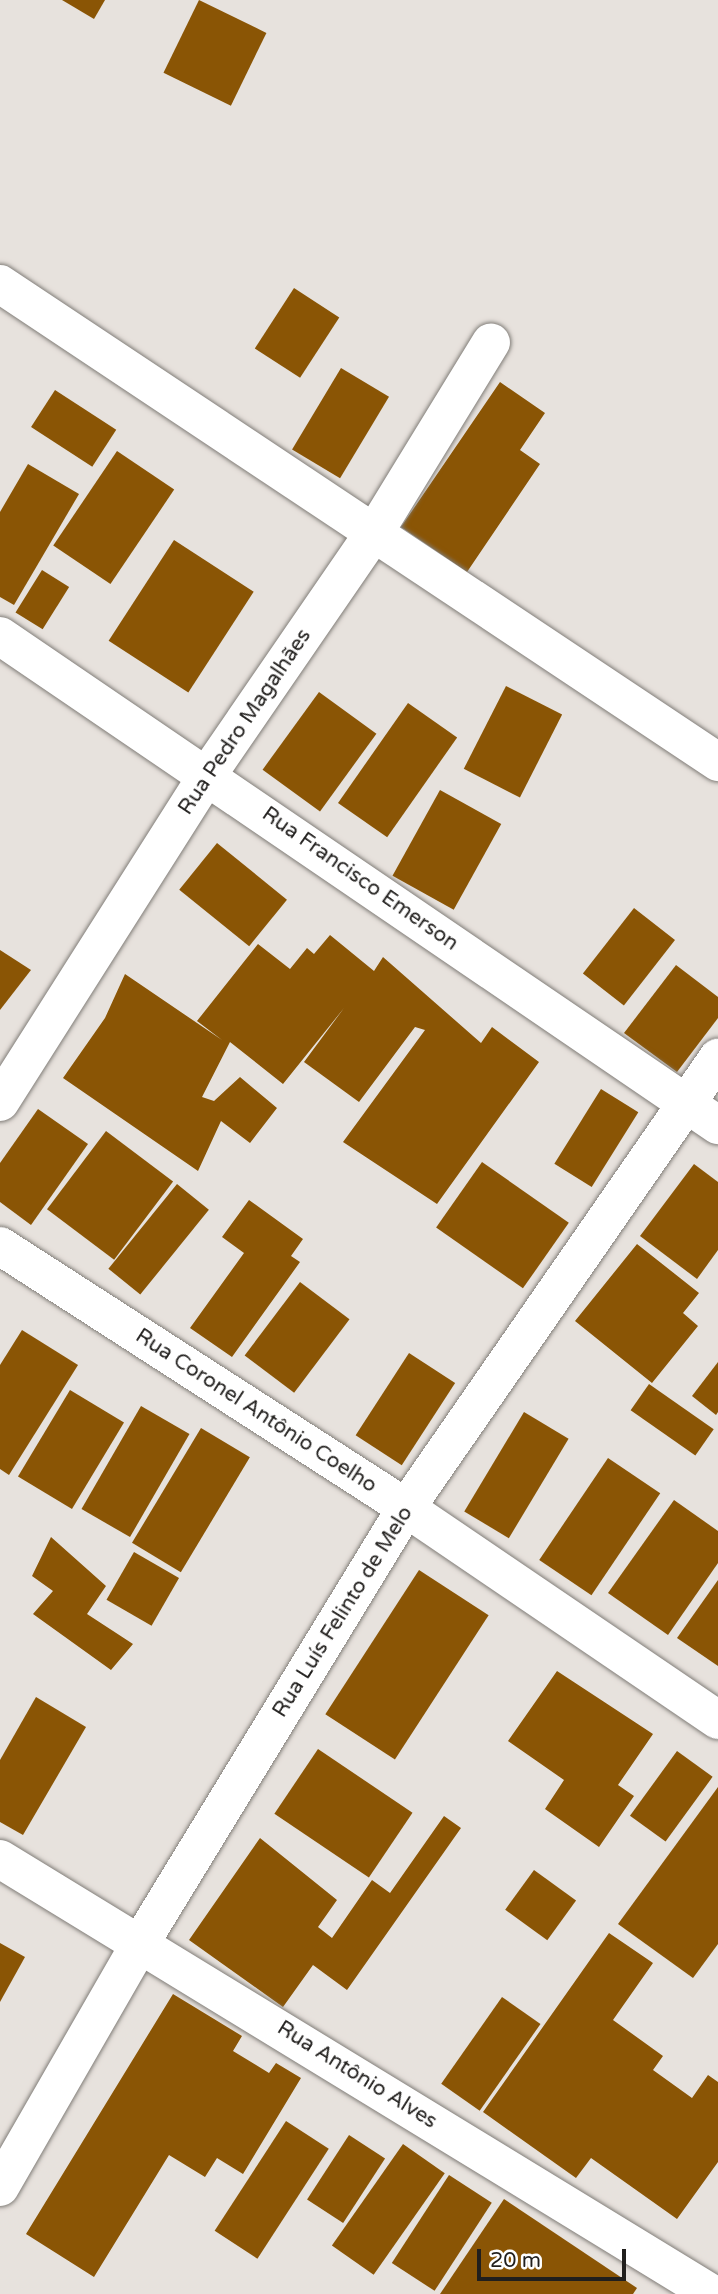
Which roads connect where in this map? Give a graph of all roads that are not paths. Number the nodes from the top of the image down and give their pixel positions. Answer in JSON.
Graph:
{"nodes":[{"id":1,"x":0,"y":284,"type":"edge"},
{"id":2,"x":491,"y":342,"type":"dead end"},
{"id":3,"x":376,"y":530,"type":"junction"},
{"id":4,"x":0,"y":636,"type":"edge"},
{"id":5,"x":718,"y":762,"type":"edge"},
{"id":6,"x":208,"y":774,"type":"junction"},
{"id":7,"x":718,"y":1058,"type":"edge"},
{"id":8,"x":0,"y":1102,"type":"edge"},
{"id":9,"x":685,"y":1102,"type":"junction"},
{"id":10,"x":718,"y":1125,"type":"edge"},
{"id":11,"x":0,"y":1246,"type":"edge"},
{"id":12,"x":406,"y":1508,"type":"junction"},
{"id":13,"x":718,"y":1720,"type":"edge"},
{"id":14,"x":0,"y":1859,"type":"edge"},
{"id":15,"x":141,"y":1942,"type":"junction"},
{"id":16,"x":0,"y":2187,"type":"edge"},
{"id":17,"x":712,"y":2294,"type":"edge"}],
"edges":[{"from":1,"to":3,"type":"street"},
{"from":2,"to":3,"type":"street","name":"Rua Pedro Magalhães"},
{"from":3,"to":5,"type":"street"},
{"from":3,"to":6,"type":"street","name":"Rua Pedro Magalhães"},
{"from":4,"to":6,"type":"street","name":"Rua Francisco Emerson"},
{"from":6,"to":8,"type":"street","name":"Rua Pedro Magalhães"},
{"from":6,"to":9,"type":"street","name":"Rua Francisco Emerson"},
{"from":7,"to":9,"type":"street","name":"Rua Luís Felinto de Melo"},
{"from":9,"to":10,"type":"street","name":"Rua Francisco Emerson"},
{"from":9,"to":12,"type":"street","name":"Rua Luís Felinto de Melo"},
{"from":11,"to":12,"type":"street","name":"Rua Coronel Antônio Coelho"},
{"from":12,"to":13,"type":"street","name":"Rua Coronel Antônio Coelho"},
{"from":12,"to":15,"type":"street","name":"Rua Luís Felinto de Melo"},
{"from":14,"to":15,"type":"street","name":"Rua Antônio Alves"},
{"from":15,"to":16,"type":"street","name":"Rua Luís Felinto de Melo"},
{"from":15,"to":17,"type":"street","name":"Rua Antônio Alves"}]}
